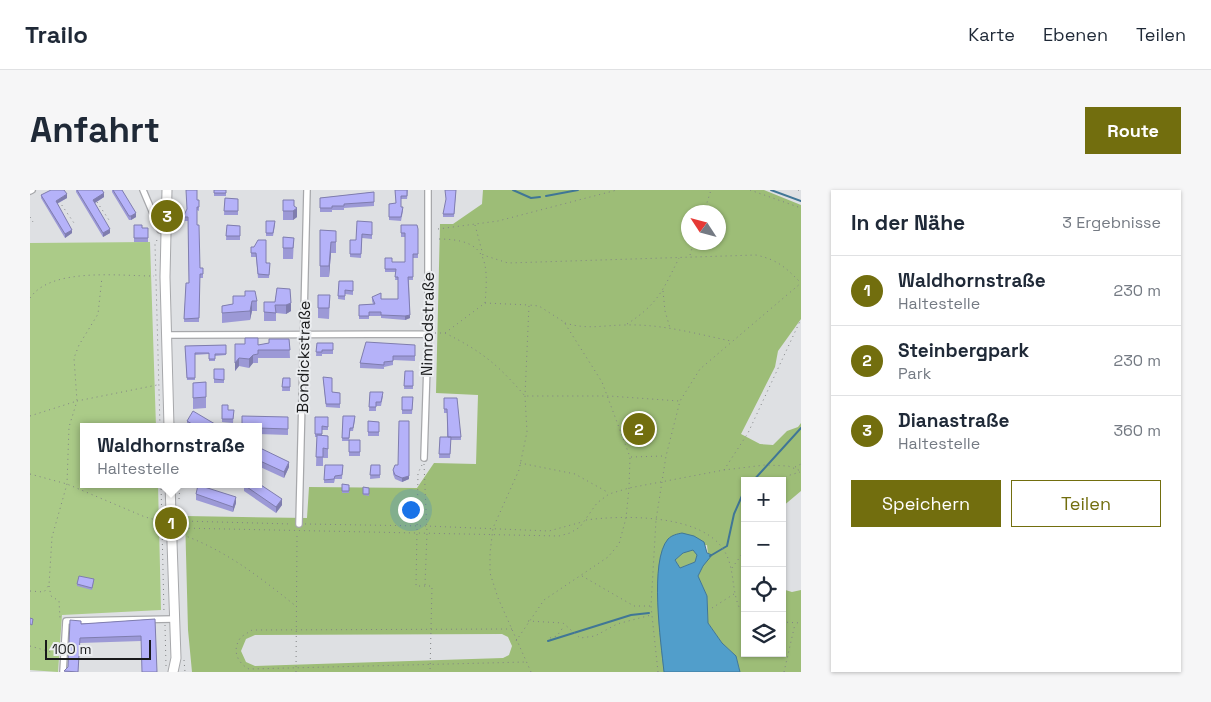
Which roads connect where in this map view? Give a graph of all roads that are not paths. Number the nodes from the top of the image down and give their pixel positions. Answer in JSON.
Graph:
{"nodes":[{"id":1,"x":143,"y":190,"type":"edge"},
{"id":2,"x":167,"y":190,"type":"edge"},
{"id":3,"x":308,"y":190,"type":"edge"},
{"id":4,"x":428,"y":190,"type":"edge"},
{"id":5,"x":166,"y":232,"type":"junction"},
{"id":6,"x":304,"y":334,"type":"junction"},
{"id":7,"x":428,"y":334,"type":"junction"},
{"id":8,"x":167,"y":335,"type":"junction"},
{"id":9,"x":169,"y":423,"type":"edge"},
{"id":10,"x":424,"y":458,"type":"road end"},
{"id":11,"x":170,"y":488,"type":"edge"},
{"id":12,"x":299,"y":524,"type":"road end"},
{"id":13,"x":174,"y":620,"type":"junction"},
{"id":14,"x":176,"y":658,"type":"junction"},
{"id":15,"x":63,"y":672,"type":"edge"},
{"id":16,"x":173,"y":672,"type":"edge"},
{"id":17,"x":179,"y":672,"type":"edge"}],
"edges":[{"from":1,"to":5,"type":"street"},
{"from":2,"to":5,"type":"main road"},
{"from":3,"to":6,"type":"street","name":"Bondickstraße"},
{"from":4,"to":7,"type":"street","name":"Nimrodstraße"},
{"from":5,"to":8,"type":"main road"},
{"from":6,"to":7,"type":"street"},
{"from":6,"to":8,"type":"street"},
{"from":6,"to":12,"type":"street","name":"Bondickstraße"},
{"from":7,"to":10,"type":"street","name":"Nimrodstraße"},
{"from":8,"to":9,"type":"main road"},
{"from":11,"to":13,"type":"main road"},
{"from":13,"to":14,"type":"main road"},
{"from":13,"to":15,"type":"street"},
{"from":14,"to":16,"type":"main road"},
{"from":14,"to":17,"type":"main road"}]}
